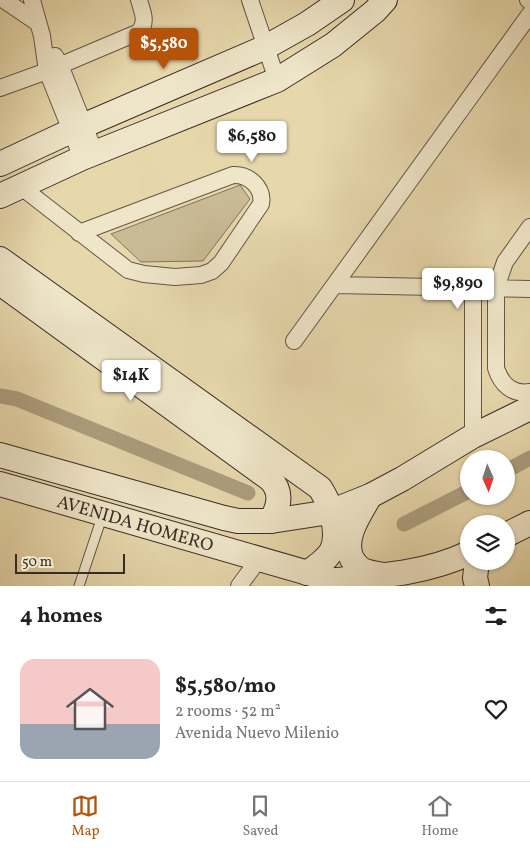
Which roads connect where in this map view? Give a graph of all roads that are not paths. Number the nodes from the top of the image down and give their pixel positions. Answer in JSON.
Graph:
{"nodes":[{"id":1,"x":4,"y":0,"type":"edge"},
{"id":2,"x":32,"y":0,"type":"edge"},
{"id":3,"x":139,"y":0,"type":"edge"},
{"id":4,"x":250,"y":0,"type":"edge"},
{"id":5,"x":342,"y":0,"type":"edge"},
{"id":6,"x":385,"y":0,"type":"edge"},
{"id":7,"x":530,"y":14,"type":"edge"},
{"id":8,"x":40,"y":29,"type":"junction"},
{"id":9,"x":266,"y":47,"type":"junction"},
{"id":10,"x":54,"y":68,"type":"junction"},
{"id":11,"x":277,"y":80,"type":"junction"},
{"id":12,"x":0,"y":88,"type":"edge"},
{"id":13,"x":77,"y":128,"type":"junction"},
{"id":14,"x":88,"y":156,"type":"junction"},
{"id":15,"x":0,"y":164,"type":"edge"},
{"id":16,"x":10,"y":191,"type":"edge"},
{"id":17,"x":530,"y":227,"type":"edge"},
{"id":18,"x":79,"y":234,"type":"junction"},
{"id":19,"x":0,"y":259,"type":"edge"},
{"id":20,"x":0,"y":284,"type":"edge"},
{"id":21,"x":335,"y":285,"type":"junction"},
{"id":22,"x":474,"y":288,"type":"junction"},
{"id":23,"x":496,"y":288,"type":"junction"},
{"id":24,"x":530,"y":289,"type":"edge"},
{"id":25,"x":294,"y":341,"type":"dead end"},
{"id":26,"x":530,"y":392,"type":"edge"},
{"id":27,"x":530,"y":408,"type":"edge"},
{"id":28,"x":473,"y":436,"type":"junction"},
{"id":29,"x":0,"y":455,"type":"edge"},
{"id":30,"x":0,"y":484,"type":"edge"},
{"id":31,"x":370,"y":496,"type":"junction"},
{"id":32,"x":330,"y":512,"type":"junction"},
{"id":33,"x":103,"y":513,"type":"junction"},
{"id":34,"x":271,"y":521,"type":"junction"},
{"id":35,"x":530,"y":523,"type":"edge"},
{"id":36,"x":515,"y":530,"type":"edge"},
{"id":37,"x":460,"y":557,"type":"edge"},
{"id":38,"x":265,"y":560,"type":"junction"},
{"id":39,"x":476,"y":570,"type":"edge"},
{"id":40,"x":308,"y":573,"type":"junction"},
{"id":41,"x":384,"y":575,"type":"junction"},
{"id":42,"x":343,"y":583,"type":"edge"},
{"id":43,"x":79,"y":586,"type":"edge"},
{"id":44,"x":239,"y":586,"type":"edge"},
{"id":45,"x":477,"y":586,"type":"edge"}],
"edges":[{"from":1,"to":8,"type":"street"},
{"from":2,"to":8,"type":"street"},
{"from":3,"to":10,"type":"street"},
{"from":4,"to":9,"type":"street"},
{"from":5,"to":9,"type":"street"},
{"from":6,"to":11,"type":"street"},
{"from":7,"to":21,"type":"street"},
{"from":8,"to":10,"type":"street"},
{"from":9,"to":11,"type":"street"},
{"from":9,"to":13,"type":"street"},
{"from":10,"to":12,"type":"street"},
{"from":10,"to":13,"type":"street"},
{"from":11,"to":14,"type":"street"},
{"from":13,"to":14,"type":"street"},
{"from":13,"to":15,"type":"street"},
{"from":14,"to":16,"type":"street"},
{"from":16,"to":18,"type":"street"},
{"from":17,"to":23,"type":"street"},
{"from":18,"to":18,"type":"street"},
{"from":19,"to":32,"type":"street"},
{"from":20,"to":34,"type":"street"},
{"from":21,"to":22,"type":"street"},
{"from":21,"to":25,"type":"street"},
{"from":22,"to":23,"type":"street"},
{"from":22,"to":28,"type":"street"},
{"from":23,"to":24,"type":"street"},
{"from":23,"to":26,"type":"street"},
{"from":27,"to":28,"type":"street","name":"AVENIDA HOMERO"},
{"from":28,"to":31,"type":"street","name":"AVENIDA HOMERO"},
{"from":29,"to":34,"type":"street","name":"AVENIDA HOMERO"},
{"from":30,"to":33,"type":"street","name":"AVENIDA HOMERO"},
{"from":31,"to":32,"type":"street","name":"AVENIDA HOMERO"},
{"from":31,"to":41,"type":"street"},
{"from":32,"to":34,"type":"street","name":"AVENIDA HOMERO"},
{"from":32,"to":40,"type":"street"},
{"from":33,"to":38,"type":"street","name":"AVENIDA HOMERO"},
{"from":33,"to":43,"type":"lane"},
{"from":35,"to":36,"type":"street"},
{"from":37,"to":41,"type":"street"},
{"from":38,"to":40,"type":"street","name":"AVENIDA HOMERO"},
{"from":38,"to":44,"type":"street"},
{"from":39,"to":45,"type":"street"},
{"from":40,"to":42,"type":"street","name":"AVENIDA HOMERO"},
{"from":41,"to":42,"type":"street"}]}
